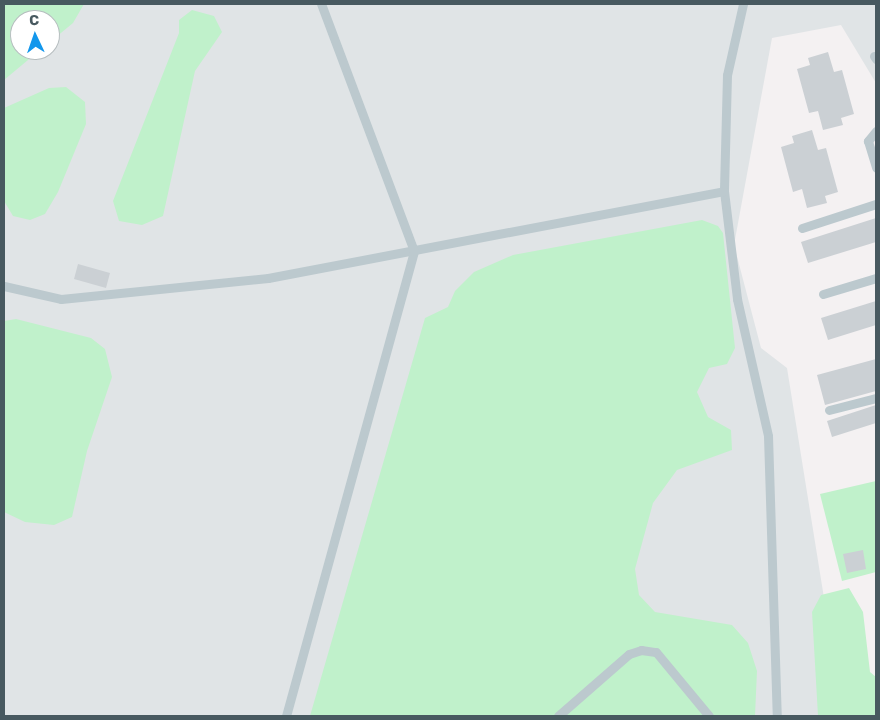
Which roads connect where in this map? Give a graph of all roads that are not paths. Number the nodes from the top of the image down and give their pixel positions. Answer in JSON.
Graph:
{"nodes":[{"id":1,"x":322,"y":4,"type":"edge"},
{"id":2,"x":743,"y":4,"type":"edge"},
{"id":3,"x":876,"y":131,"type":"edge"},
{"id":4,"x":876,"y":168,"type":"edge"},
{"id":5,"x":724,"y":191,"type":"junction"},
{"id":6,"x":876,"y":204,"type":"edge"},
{"id":7,"x":802,"y":228,"type":"dead end"},
{"id":8,"x":414,"y":251,"type":"junction"},
{"id":9,"x":876,"y":278,"type":"edge"},
{"id":10,"x":4,"y":286,"type":"edge"},
{"id":11,"x":823,"y":294,"type":"dead end"},
{"id":12,"x":876,"y":398,"type":"edge"},
{"id":13,"x":829,"y":410,"type":"dead end"},
{"id":14,"x":286,"y":716,"type":"edge"},
{"id":15,"x":558,"y":716,"type":"edge"},
{"id":16,"x":708,"y":716,"type":"edge"},
{"id":17,"x":777,"y":716,"type":"edge"}],
"edges":[{"from":1,"to":8,"type":"lane"},
{"from":2,"to":5,"type":"lane"},
{"from":3,"to":4,"type":"lane"},
{"from":5,"to":8,"type":"lane"},
{"from":5,"to":17,"type":"lane"},
{"from":6,"to":7,"type":"lane"},
{"from":8,"to":10,"type":"lane"},
{"from":8,"to":14,"type":"lane"},
{"from":9,"to":11,"type":"lane"},
{"from":12,"to":13,"type":"lane"},
{"from":15,"to":16,"type":"lane"}]}
